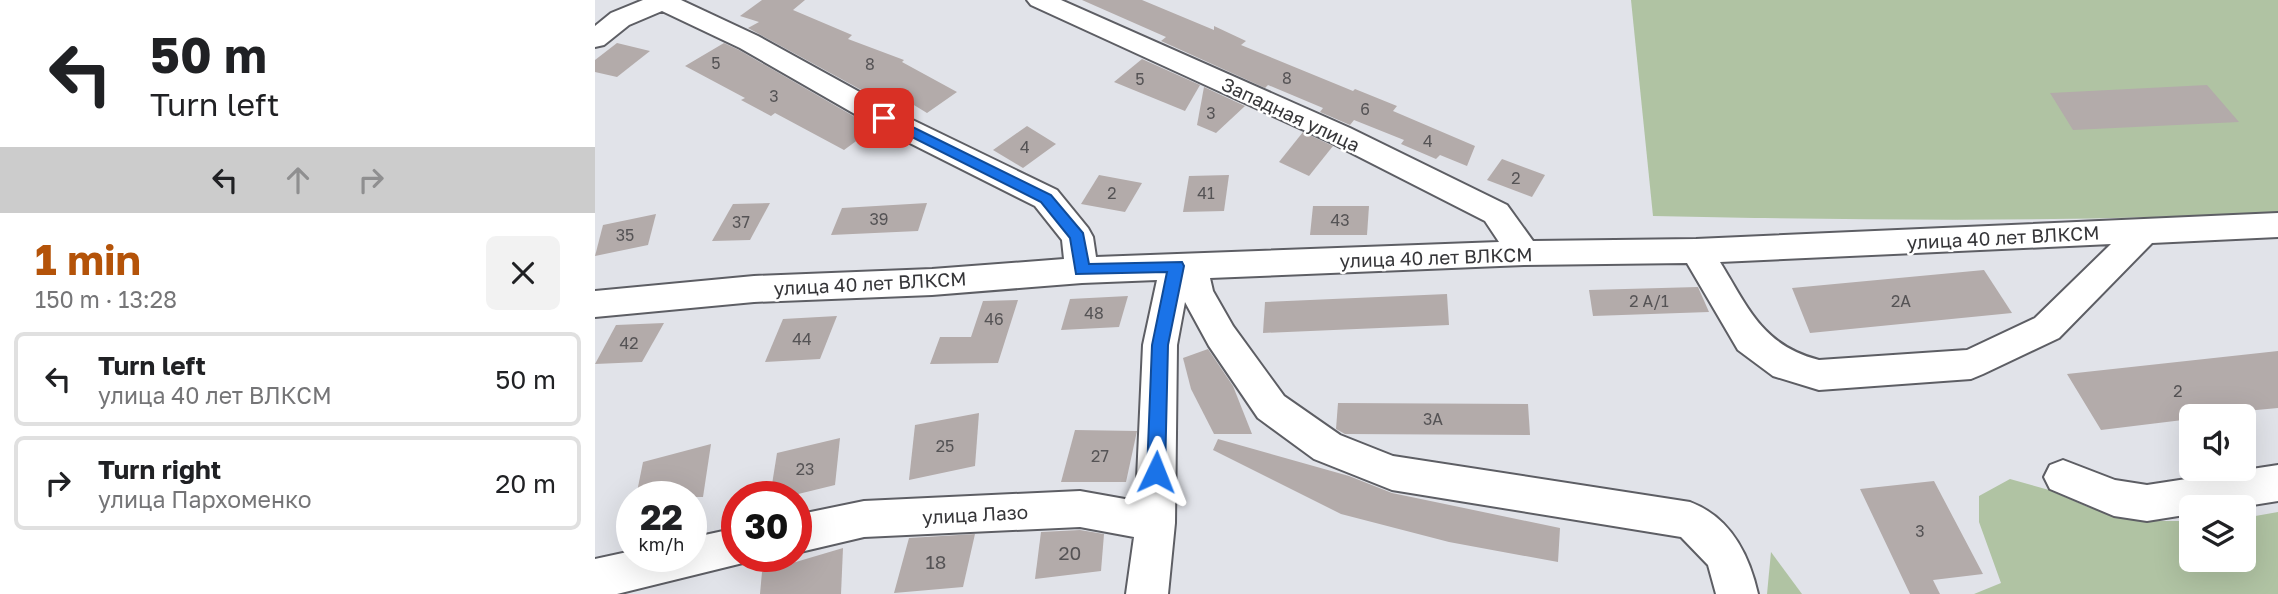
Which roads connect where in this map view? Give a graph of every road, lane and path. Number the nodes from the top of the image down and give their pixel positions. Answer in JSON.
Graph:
{"nodes":[{"id":1,"x":1040,"y":0,"type":"edge"},
{"id":2,"x":661,"y":1,"type":"edge"},
{"id":3,"x":595,"y":8,"type":"edge"},
{"id":4,"x":619,"y":19,"type":"junction"},
{"id":5,"x":595,"y":39,"type":"edge"},
{"id":6,"x":2278,"y":225,"type":"edge"},
{"id":7,"x":2144,"y":231,"type":"junction"},
{"id":8,"x":1696,"y":251,"type":"junction"},
{"id":9,"x":1524,"y":253,"type":"junction"},
{"id":10,"x":1183,"y":266,"type":"junction"},
{"id":11,"x":1082,"y":270,"type":"junction"},
{"id":12,"x":595,"y":304,"type":"edge"},
{"id":13,"x":2063,"y":477,"type":"dead end"},
{"id":14,"x":2278,"y":484,"type":"edge"},
{"id":15,"x":1155,"y":523,"type":"junction"},
{"id":16,"x":812,"y":530,"type":"edge"},
{"id":17,"x":721,"y":551,"type":"edge"},
{"id":18,"x":595,"y":579,"type":"edge"},
{"id":19,"x":1147,"y":594,"type":"edge"},
{"id":20,"x":1737,"y":594,"type":"edge"}],
"edges":[{"from":1,"to":9,"type":"street","name":"Западная улица"},
{"from":2,"to":4,"type":"street"},
{"from":2,"to":11,"type":"street"},
{"from":3,"to":4,"type":"street"},
{"from":4,"to":5,"type":"street"},
{"from":6,"to":7,"type":"street","name":"улица 40 лет ВЛКСМ"},
{"from":7,"to":8,"type":"street","name":"улица 40 лет ВЛКСМ"},
{"from":7,"to":8,"type":"street"},
{"from":8,"to":9,"type":"street","name":"улица 40 лет ВЛКСМ"},
{"from":9,"to":10,"type":"street","name":"улица 40 лет ВЛКСМ"},
{"from":10,"to":11,"type":"street","name":"улица 40 лет ВЛКСМ"},
{"from":10,"to":15,"type":"street"},
{"from":10,"to":20,"type":"street"},
{"from":11,"to":12,"type":"street","name":"улица 40 лет ВЛКСМ"},
{"from":13,"to":14,"type":"street"},
{"from":15,"to":16,"type":"street","name":"улица Лазо"},
{"from":15,"to":19,"type":"street"},
{"from":17,"to":18,"type":"street"}]}
